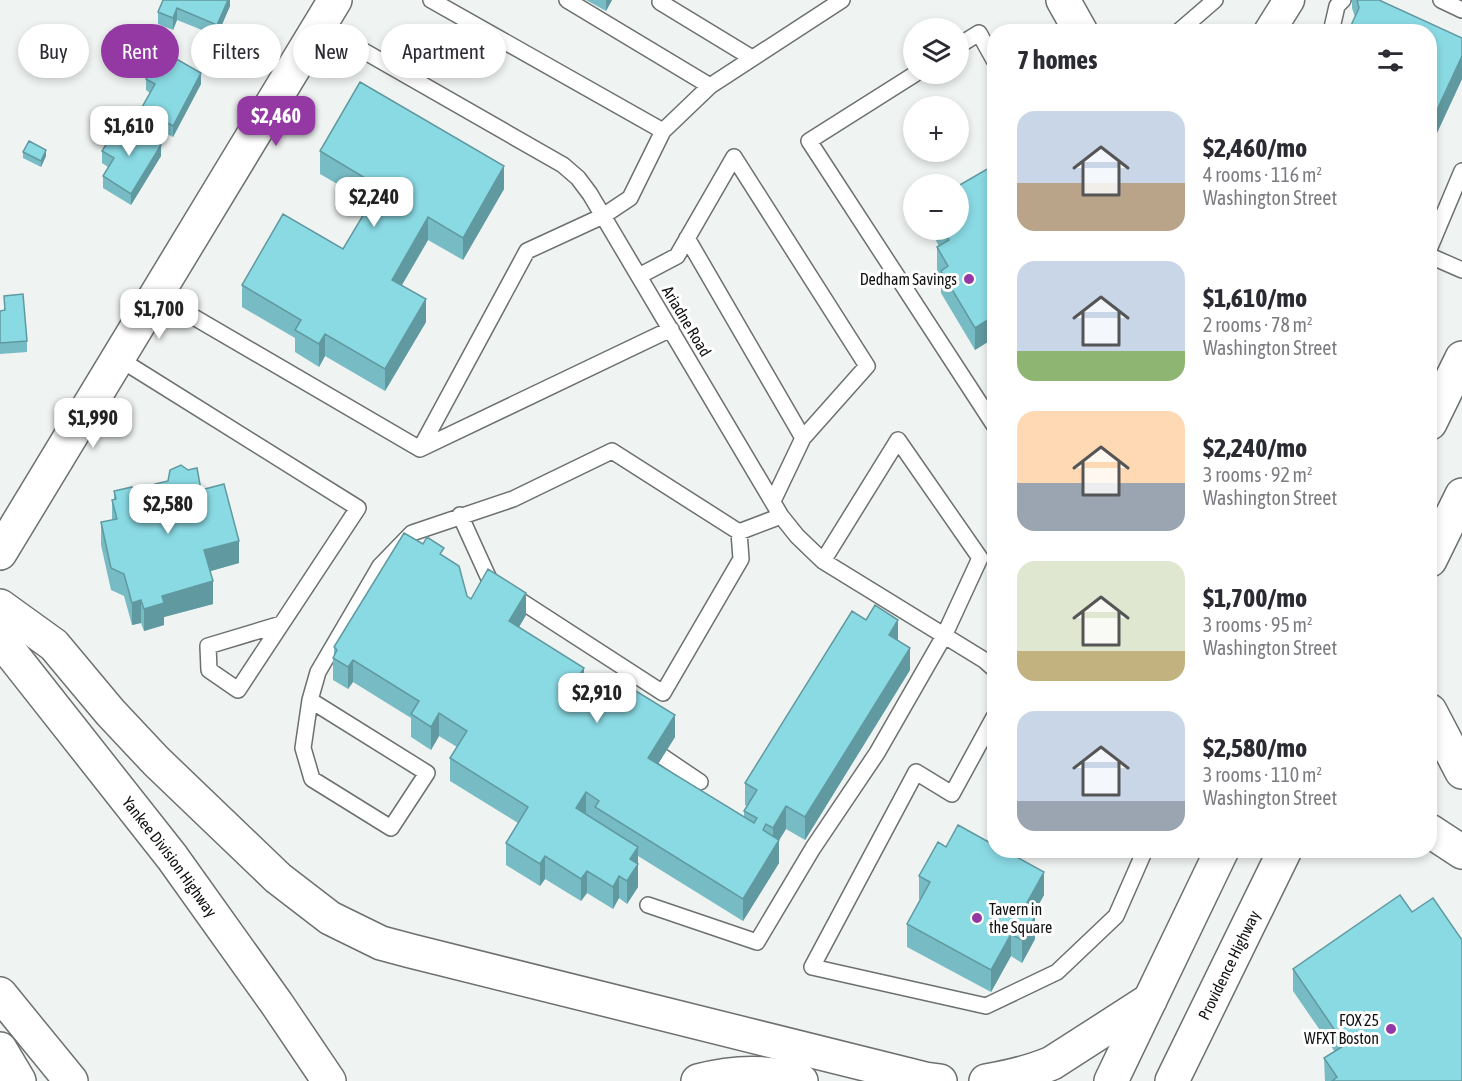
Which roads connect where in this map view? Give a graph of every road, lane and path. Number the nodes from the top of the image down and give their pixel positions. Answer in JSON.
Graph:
{"nodes":[{"id":1,"x":431,"y":0,"type":"edge"},
{"id":2,"x":567,"y":0,"type":"edge"},
{"id":3,"x":661,"y":0,"type":"edge"},
{"id":4,"x":842,"y":0,"type":"edge"},
{"id":5,"x":1063,"y":0,"type":"edge"},
{"id":6,"x":1215,"y":0,"type":"edge"},
{"id":7,"x":1289,"y":0,"type":"edge"},
{"id":8,"x":1343,"y":0,"type":"edge"},
{"id":9,"x":1442,"y":0,"type":"edge"},
{"id":10,"x":1462,"y":10,"type":"edge"},
{"id":11,"x":327,"y":13,"type":"edge"},
{"id":12,"x":1077,"y":24,"type":"edge"},
{"id":13,"x":1187,"y":24,"type":"edge"},
{"id":14,"x":1274,"y":24,"type":"edge"},
{"id":15,"x":1333,"y":24,"type":"edge"},
{"id":16,"x":969,"y":39,"type":"edge"},
{"id":17,"x":987,"y":47,"type":"edge"},
{"id":18,"x":752,"y":58,"type":"junction"},
{"id":19,"x":903,"y":82,"type":"edge"},
{"id":20,"x":710,"y":86,"type":"junction"},
{"id":21,"x":663,"y":131,"type":"junction"},
{"id":22,"x":1462,"y":171,"type":"edge"},
{"id":23,"x":603,"y":216,"type":"junction"},
{"id":24,"x":1437,"y":230,"type":"edge"},
{"id":25,"x":687,"y":238,"type":"junction"},
{"id":26,"x":1437,"y":259,"type":"edge"},
{"id":27,"x":1462,"y":270,"type":"edge"},
{"id":28,"x":639,"y":276,"type":"junction"},
{"id":29,"x":156,"y":295,"type":"junction"},
{"id":30,"x":671,"y":329,"type":"junction"},
{"id":31,"x":118,"y":358,"type":"junction"},
{"id":32,"x":1462,"y":358,"type":"edge"},
{"id":33,"x":987,"y":404,"type":"edge"},
{"id":34,"x":1437,"y":406,"type":"edge"},
{"id":35,"x":803,"y":438,"type":"junction"},
{"id":36,"x":420,"y":449,"type":"junction"},
{"id":37,"x":1462,"y":495,"type":"edge"},
{"id":38,"x":773,"y":501,"type":"junction"},
{"id":39,"x":460,"y":515,"type":"junction"},
{"id":40,"x":781,"y":516,"type":"junction"},
{"id":41,"x":739,"y":532,"type":"junction"},
{"id":42,"x":1437,"y":546,"type":"edge"},
{"id":43,"x":0,"y":553,"type":"edge"},
{"id":44,"x":823,"y":561,"type":"junction"},
{"id":45,"x":0,"y":606,"type":"edge"},
{"id":46,"x":281,"y":624,"type":"junction"},
{"id":47,"x":944,"y":636,"type":"junction"},
{"id":48,"x":0,"y":639,"type":"edge"},
{"id":49,"x":987,"y":663,"type":"edge"},
{"id":50,"x":310,"y":700,"type":"junction"},
{"id":51,"x":1437,"y":724,"type":"edge"},
{"id":52,"x":987,"y":730,"type":"edge"},
{"id":53,"x":663,"y":757,"type":"edge"},
{"id":54,"x":1462,"y":772,"type":"edge"},
{"id":55,"x":700,"y":782,"type":"dead end"},
{"id":56,"x":1437,"y":836,"type":"edge"},
{"id":57,"x":1462,"y":852,"type":"edge"},
{"id":58,"x":1141,"y":858,"type":"edge"},
{"id":59,"x":1219,"y":858,"type":"edge"},
{"id":60,"x":1282,"y":858,"type":"edge"},
{"id":61,"x":1300,"y":858,"type":"edge"},
{"id":62,"x":648,"y":905,"type":"dead end"},
{"id":63,"x":1257,"y":909,"type":"junction"},
{"id":64,"x":0,"y":994,"type":"edge"},
{"id":65,"x":1150,"y":1000,"type":"junction"},
{"id":66,"x":0,"y":1049,"type":"edge"},
{"id":67,"x":20,"y":1081,"type":"edge"},
{"id":68,"x":71,"y":1081,"type":"edge"},
{"id":69,"x":329,"y":1081,"type":"edge"},
{"id":70,"x":698,"y":1081,"type":"edge"},
{"id":71,"x":801,"y":1081,"type":"edge"},
{"id":72,"x":940,"y":1081,"type":"edge"},
{"id":73,"x":986,"y":1081,"type":"edge"},
{"id":74,"x":1111,"y":1081,"type":"edge"},
{"id":75,"x":1172,"y":1081,"type":"edge"}],
"edges":[{"from":1,"to":21,"type":"lane"},
{"from":2,"to":20,"type":"lane"},
{"from":3,"to":18,"type":"lane"},
{"from":4,"to":18,"type":"lane"},
{"from":5,"to":12,"type":"main road"},
{"from":6,"to":13,"type":"lane"},
{"from":7,"to":14,"type":"street"},
{"from":8,"to":15,"type":"lane"},
{"from":9,"to":10,"type":"lane"},
{"from":11,"to":23,"type":"lane","name":"Ariadne Road"},
{"from":11,"to":29,"type":"main road"},
{"from":16,"to":17,"type":"lane"},
{"from":18,"to":20,"type":"lane"},
{"from":19,"to":33,"type":"lane"},
{"from":20,"to":21,"type":"lane"},
{"from":21,"to":23,"type":"lane"},
{"from":22,"to":24,"type":"lane"},
{"from":23,"to":28,"type":"lane","name":"Ariadne Road"},
{"from":23,"to":36,"type":"lane"},
{"from":25,"to":28,"type":"lane"},
{"from":25,"to":35,"type":"lane"},
{"from":25,"to":35,"type":"lane"},
{"from":26,"to":27,"type":"lane"},
{"from":28,"to":30,"type":"lane","name":"Ariadne Road"},
{"from":29,"to":31,"type":"main road"},
{"from":29,"to":36,"type":"lane"},
{"from":30,"to":36,"type":"lane"},
{"from":30,"to":38,"type":"lane","name":"Ariadne Road"},
{"from":31,"to":43,"type":"main road"},
{"from":31,"to":46,"type":"lane"},
{"from":32,"to":34,"type":"main road"},
{"from":35,"to":38,"type":"lane"},
{"from":37,"to":42,"type":"main road"},
{"from":38,"to":40,"type":"lane","name":"Ariadne Road"},
{"from":39,"to":41,"type":"lane"},
{"from":39,"to":41,"type":"lane"},
{"from":39,"to":50,"type":"lane"},
{"from":40,"to":41,"type":"lane"},
{"from":40,"to":44,"type":"lane","name":"Ariadne Road"},
{"from":44,"to":47,"type":"lane","name":"Ariadne Road"},
{"from":44,"to":47,"type":"lane"},
{"from":45,"to":72,"type":"main road"},
{"from":46,"to":46,"type":"lane"},
{"from":47,"to":49,"type":"lane","name":"Ariadne Road"},
{"from":47,"to":62,"type":"lane"},
{"from":48,"to":69,"type":"main road","name":"Yankee Division Highway"},
{"from":50,"to":50,"type":"lane"},
{"from":51,"to":54,"type":"main road"},
{"from":52,"to":58,"type":"lane"},
{"from":53,"to":55,"type":"lane"},
{"from":56,"to":57,"type":"main road"},
{"from":59,"to":65,"type":"main road"},
{"from":60,"to":63,"type":"main road","name":"Providence Highway"},
{"from":61,"to":63,"type":"main road"},
{"from":63,"to":75,"type":"main road","name":"Providence Highway"},
{"from":64,"to":68,"type":"main road"},
{"from":65,"to":73,"type":"main road"},
{"from":65,"to":74,"type":"main road"},
{"from":66,"to":67,"type":"main road"},
{"from":70,"to":71,"type":"main road"}]}
